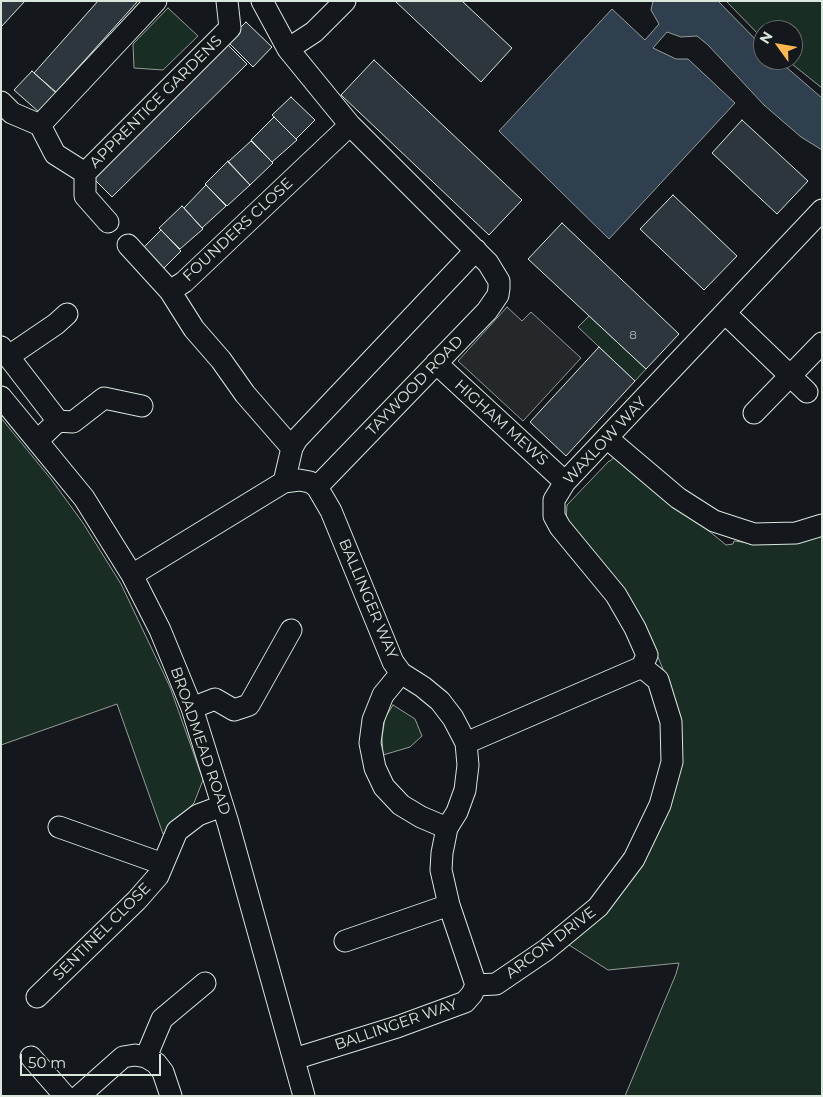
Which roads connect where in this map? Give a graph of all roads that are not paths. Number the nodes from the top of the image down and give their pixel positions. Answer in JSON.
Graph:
{"nodes":[{"id":1,"x":156,"y":1,"type":"edge"},
{"id":2,"x":226,"y":1,"type":"edge"},
{"id":3,"x":262,"y":1,"type":"edge"},
{"id":4,"x":345,"y":1,"type":"edge"},
{"id":5,"x":288,"y":49,"type":"junction"},
{"id":6,"x":1,"y":102,"type":"edge"},
{"id":7,"x":40,"y":125,"type":"junction"},
{"id":8,"x":350,"y":125,"type":"junction"},
{"id":9,"x":85,"y":173,"type":"junction"},
{"id":10,"x":822,"y":210,"type":"edge"},
{"id":11,"x":108,"y":222,"type":"dead end"},
{"id":12,"x":128,"y":244,"type":"dead end"},
{"id":13,"x":476,"y":250,"type":"junction"},
{"id":14,"x":170,"y":291,"type":"junction"},
{"id":15,"x":724,"y":313,"type":"junction"},
{"id":16,"x":67,"y":314,"type":"dead end"},
{"id":17,"x":822,"y":342,"type":"edge"},
{"id":18,"x":5,"y":351,"type":"edge"},
{"id":19,"x":436,"y":364,"type":"junction"},
{"id":20,"x":789,"y":375,"type":"junction"},
{"id":21,"x":807,"y":392,"type":"dead end"},
{"id":22,"x":1,"y":398,"type":"edge"},
{"id":23,"x":142,"y":406,"type":"dead end"},
{"id":24,"x":754,"y":413,"type":"dead end"},
{"id":25,"x":58,"y":421,"type":"junction"},
{"id":26,"x":607,"y":438,"type":"junction"},
{"id":27,"x":37,"y":441,"type":"junction"},
{"id":28,"x":292,"y":448,"type":"junction"},
{"id":29,"x":284,"y":482,"type":"junction"},
{"id":30,"x":566,"y":482,"type":"junction"},
{"id":31,"x":317,"y":487,"type":"junction"},
{"id":32,"x":822,"y":525,"type":"edge"},
{"id":33,"x":132,"y":575,"type":"junction"},
{"id":34,"x":291,"y":630,"type":"dead end"},
{"id":35,"x":642,"y":668,"type":"junction"},
{"id":36,"x":401,"y":673,"type":"junction"},
{"id":37,"x":192,"y":708,"type":"junction"},
{"id":38,"x":466,"y":743,"type":"junction"},
{"id":39,"x":222,"y":806,"type":"junction"},
{"id":40,"x":59,"y":826,"type":"dead end"},
{"id":41,"x":447,"y":828,"type":"junction"},
{"id":42,"x":163,"y":864,"type":"junction"},
{"id":43,"x":449,"y":905,"type":"junction"},
{"id":44,"x":345,"y":941,"type":"dead end"},
{"id":45,"x":205,"y":983,"type":"dead end"},
{"id":46,"x":476,"y":986,"type":"junction"},
{"id":47,"x":37,"y":997,"type":"dead end"},
{"id":48,"x":31,"y":1057,"type":"dead end"},
{"id":49,"x":146,"y":1057,"type":"junction"},
{"id":50,"x":294,"y":1059,"type":"junction"},
{"id":51,"x":65,"y":1096,"type":"edge"},
{"id":52,"x":79,"y":1096,"type":"edge"},
{"id":53,"x":172,"y":1096,"type":"edge"},
{"id":54,"x":304,"y":1096,"type":"edge"}],
"edges":[{"from":1,"to":7,"type":"street"},
{"from":2,"to":9,"type":"street","name":"APPRENTICE GARDENS"},
{"from":3,"to":5,"type":"street","name":"TAYWOOD ROAD"},
{"from":4,"to":5,"type":"street"},
{"from":5,"to":8,"type":"street","name":"TAYWOOD ROAD"},
{"from":6,"to":7,"type":"street"},
{"from":7,"to":9,"type":"street","name":"APPRENTICE GARDENS"},
{"from":8,"to":13,"type":"street","name":"TAYWOOD ROAD"},
{"from":8,"to":14,"type":"street","name":"FOUNDERS CLOSE"},
{"from":9,"to":11,"type":"street","name":"APPRENTICE GARDENS"},
{"from":10,"to":15,"type":"street","name":"WAXLOW WAY"},
{"from":12,"to":14,"type":"street","name":"FOUNDERS CLOSE"},
{"from":13,"to":19,"type":"street","name":"TAYWOOD ROAD"},
{"from":13,"to":28,"type":"street"},
{"from":14,"to":28,"type":"street"},
{"from":15,"to":20,"type":"street"},
{"from":15,"to":26,"type":"street","name":"WAXLOW WAY"},
{"from":16,"to":18,"type":"street"},
{"from":17,"to":20,"type":"street"},
{"from":18,"to":25,"type":"street"},
{"from":19,"to":30,"type":"street","name":"HIGHAM MEWS"},
{"from":19,"to":31,"type":"street","name":"TAYWOOD ROAD"},
{"from":20,"to":21,"type":"street"},
{"from":20,"to":24,"type":"street"},
{"from":22,"to":27,"type":"street","name":"BROADMEAD ROAD"},
{"from":23,"to":25,"type":"street"},
{"from":25,"to":27,"type":"street"},
{"from":26,"to":30,"type":"street","name":"WAXLOW WAY"},
{"from":26,"to":32,"type":"street"},
{"from":27,"to":33,"type":"street","name":"BROADMEAD ROAD"},
{"from":28,"to":29,"type":"street"},
{"from":29,"to":31,"type":"street"},
{"from":29,"to":33,"type":"street"},
{"from":30,"to":35,"type":"street","name":"WAXLOW WAY"},
{"from":31,"to":36,"type":"street","name":"BALLINGER WAY"},
{"from":33,"to":37,"type":"street","name":"BROADMEAD ROAD"},
{"from":34,"to":37,"type":"street"},
{"from":35,"to":38,"type":"street"},
{"from":35,"to":46,"type":"street","name":"ARCON DRIVE"},
{"from":36,"to":38,"type":"street","name":"BALLINGER WAY"},
{"from":36,"to":41,"type":"street"},
{"from":37,"to":39,"type":"street","name":"BROADMEAD ROAD"},
{"from":38,"to":41,"type":"street","name":"BALLINGER WAY"},
{"from":39,"to":42,"type":"street","name":"SENTINEL CLOSE"},
{"from":39,"to":50,"type":"street","name":"BROADMEAD ROAD"},
{"from":40,"to":42,"type":"street","name":"SENTINEL CLOSE"},
{"from":41,"to":43,"type":"street","name":"BALLINGER WAY"},
{"from":42,"to":47,"type":"street","name":"SENTINEL CLOSE"},
{"from":43,"to":44,"type":"street"},
{"from":43,"to":46,"type":"street","name":"BALLINGER WAY"},
{"from":45,"to":49,"type":"street"},
{"from":46,"to":50,"type":"street","name":"BALLINGER WAY"},
{"from":48,"to":51,"type":"street"},
{"from":49,"to":52,"type":"street"},
{"from":49,"to":53,"type":"street"},
{"from":50,"to":54,"type":"street","name":"BROADMEAD ROAD"}]}
